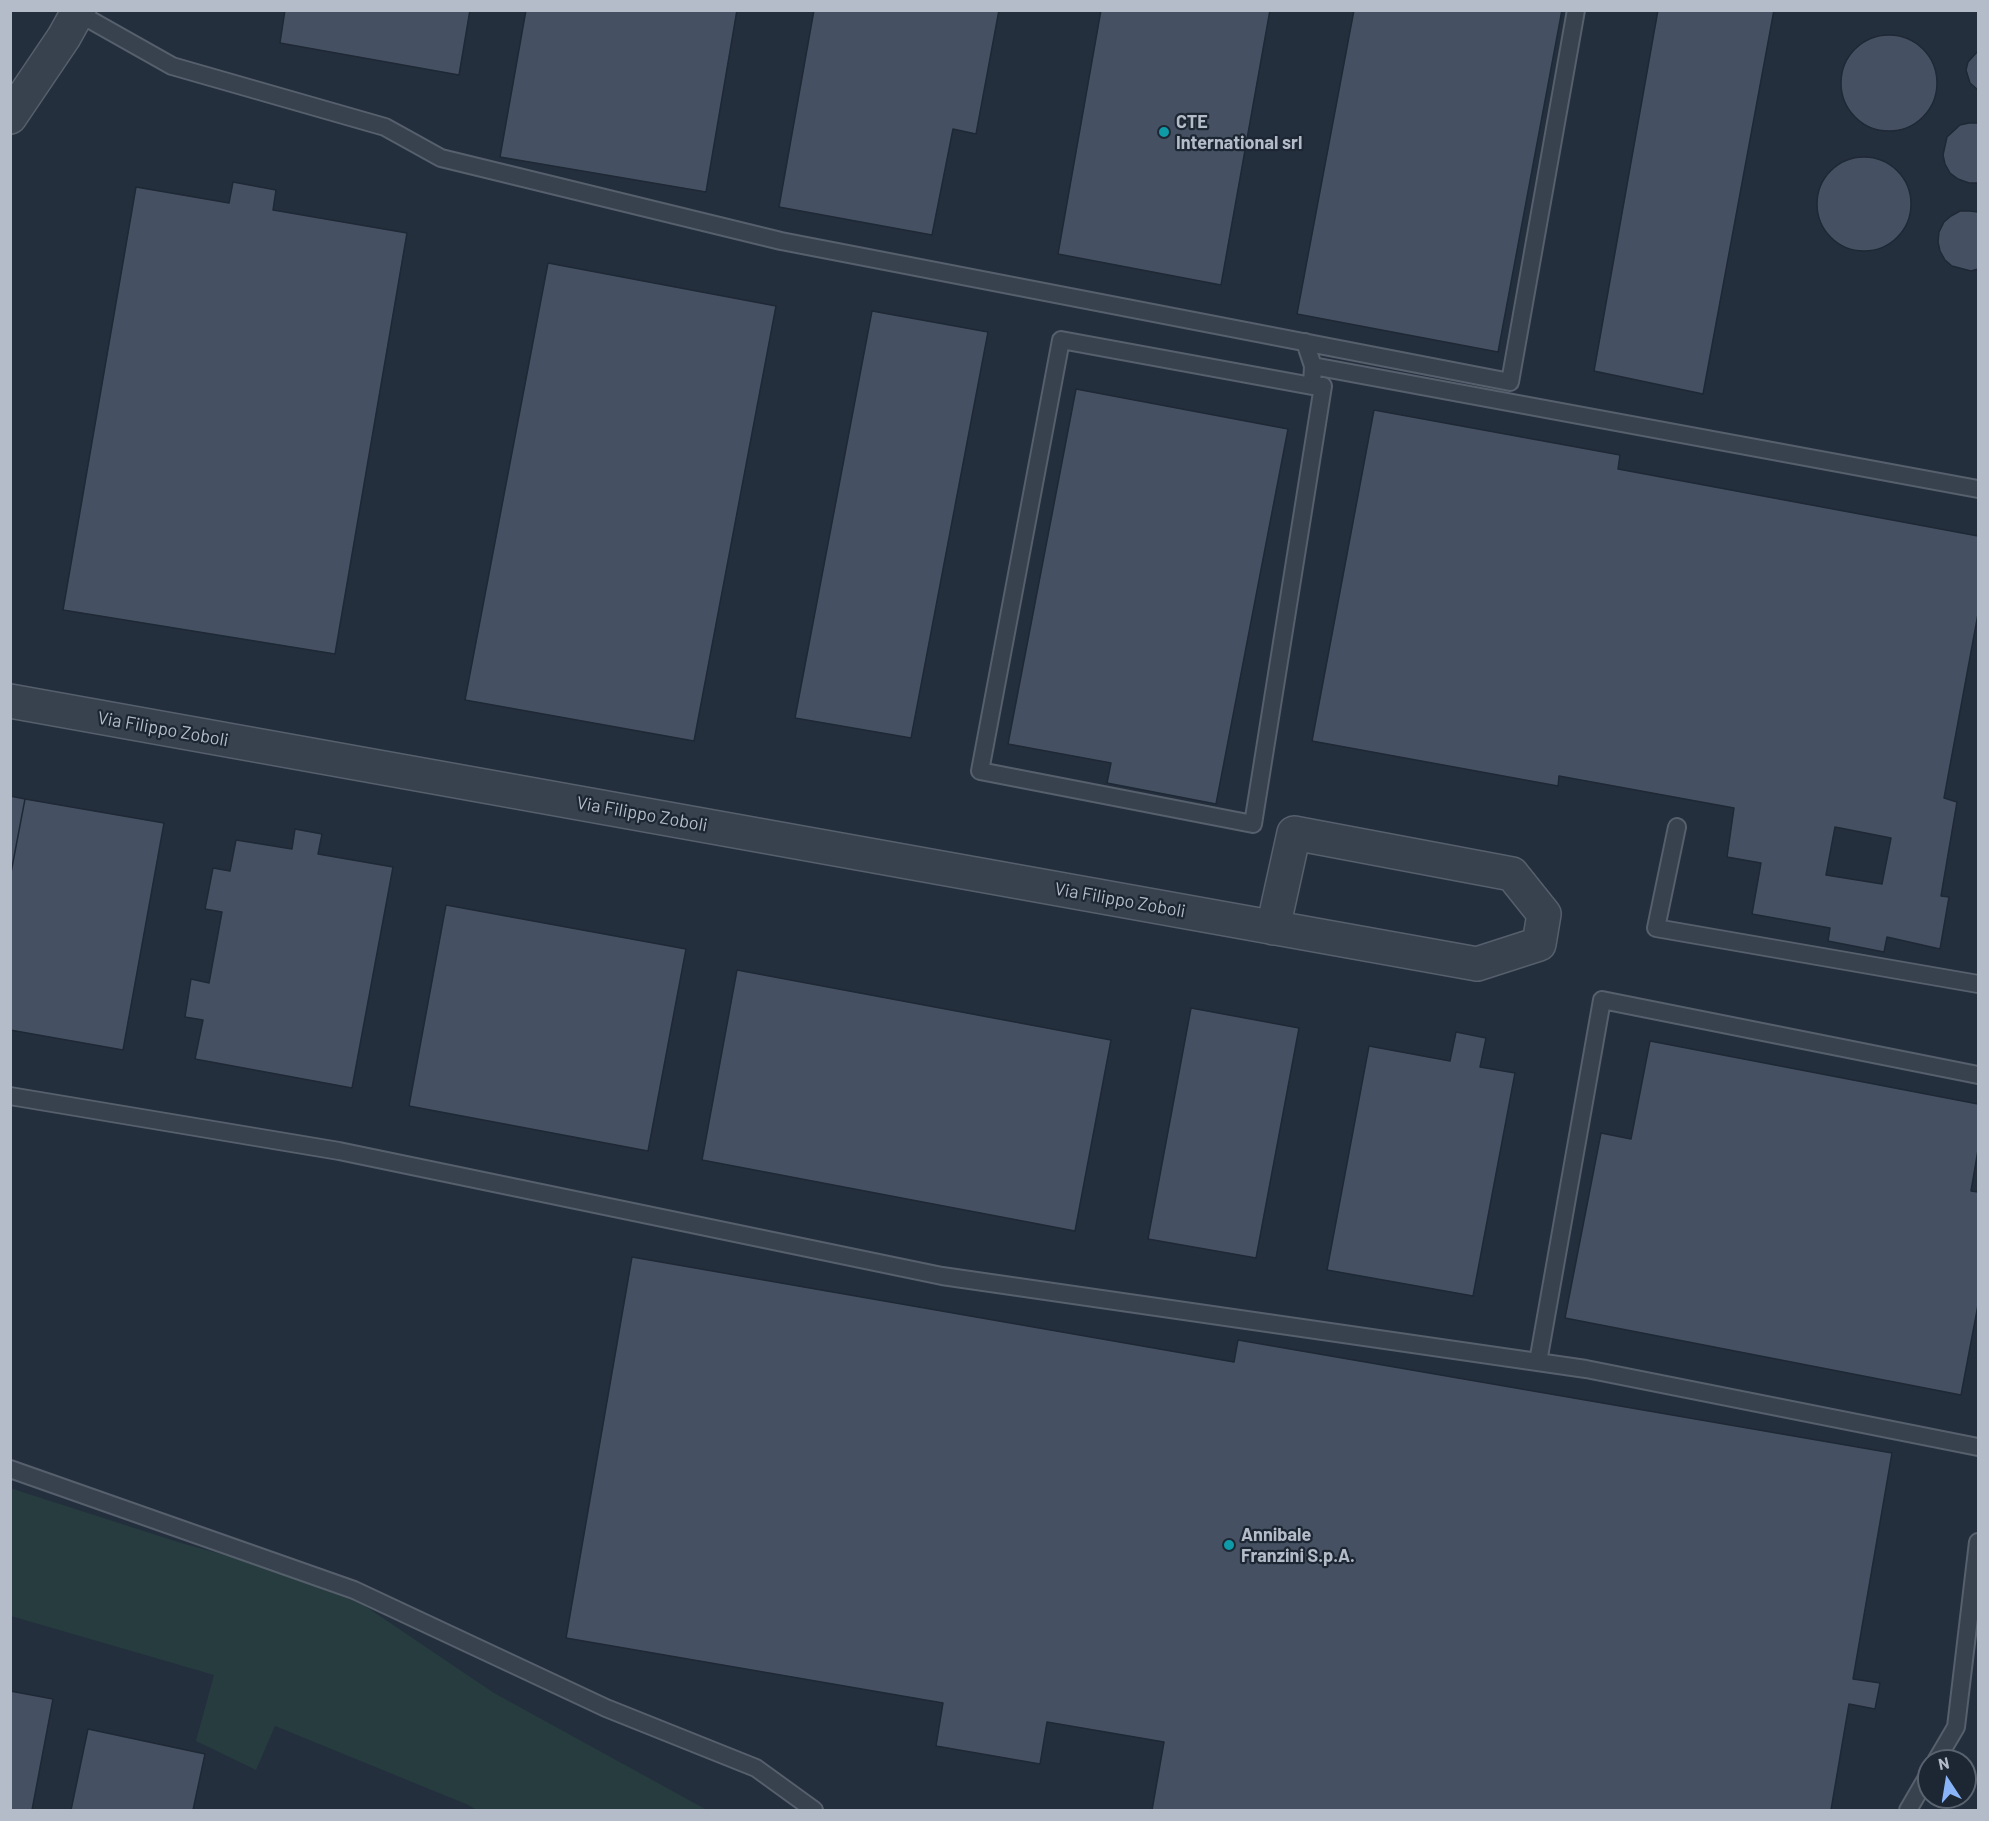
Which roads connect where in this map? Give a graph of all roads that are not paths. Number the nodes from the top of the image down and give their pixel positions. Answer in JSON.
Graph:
{"nodes":[{"id":1,"x":1576,"y":10,"type":"edge"},
{"id":2,"x":78,"y":12,"type":"edge"},
{"id":3,"x":10,"y":117,"type":"edge"},
{"id":4,"x":1305,"y":342,"type":"junction"},
{"id":5,"x":1313,"y":366,"type":"junction"},
{"id":6,"x":1312,"y":386,"type":"junction"},
{"id":7,"x":1978,"y":489,"type":"edge"},
{"id":8,"x":10,"y":701,"type":"edge"},
{"id":9,"x":1677,"y":827,"type":"dead end"},
{"id":10,"x":1273,"y":928,"type":"junction"},
{"id":11,"x":1978,"y":984,"type":"edge"},
{"id":12,"x":1978,"y":1075,"type":"edge"},
{"id":13,"x":10,"y":1096,"type":"edge"},
{"id":14,"x":1538,"y":1362,"type":"junction"},
{"id":15,"x":1978,"y":1447,"type":"edge"},
{"id":16,"x":10,"y":1469,"type":"edge"},
{"id":17,"x":1978,"y":1542,"type":"edge"},
{"id":18,"x":1943,"y":1749,"type":"edge"},
{"id":19,"x":1917,"y":1795,"type":"edge"},
{"id":20,"x":814,"y":1810,"type":"edge"},
{"id":21,"x":1908,"y":1810,"type":"edge"}],
"edges":[{"from":1,"to":4,"type":"lane"},
{"from":2,"to":3,"type":"street"},
{"from":2,"to":4,"type":"lane"},
{"from":4,"to":5,"type":"lane"},
{"from":5,"to":6,"type":"lane"},
{"from":5,"to":7,"type":"lane"},
{"from":6,"to":6,"type":"lane"},
{"from":8,"to":10,"type":"street","name":"Via Filippo Zoboli"},
{"from":9,"to":11,"type":"lane"},
{"from":10,"to":10,"type":"street","name":"Via Filippo Zoboli"},
{"from":12,"to":14,"type":"lane"},
{"from":13,"to":14,"type":"lane"},
{"from":14,"to":15,"type":"lane"},
{"from":16,"to":20,"type":"lane"},
{"from":17,"to":18,"type":"lane"},
{"from":19,"to":21,"type":"lane"}]}
